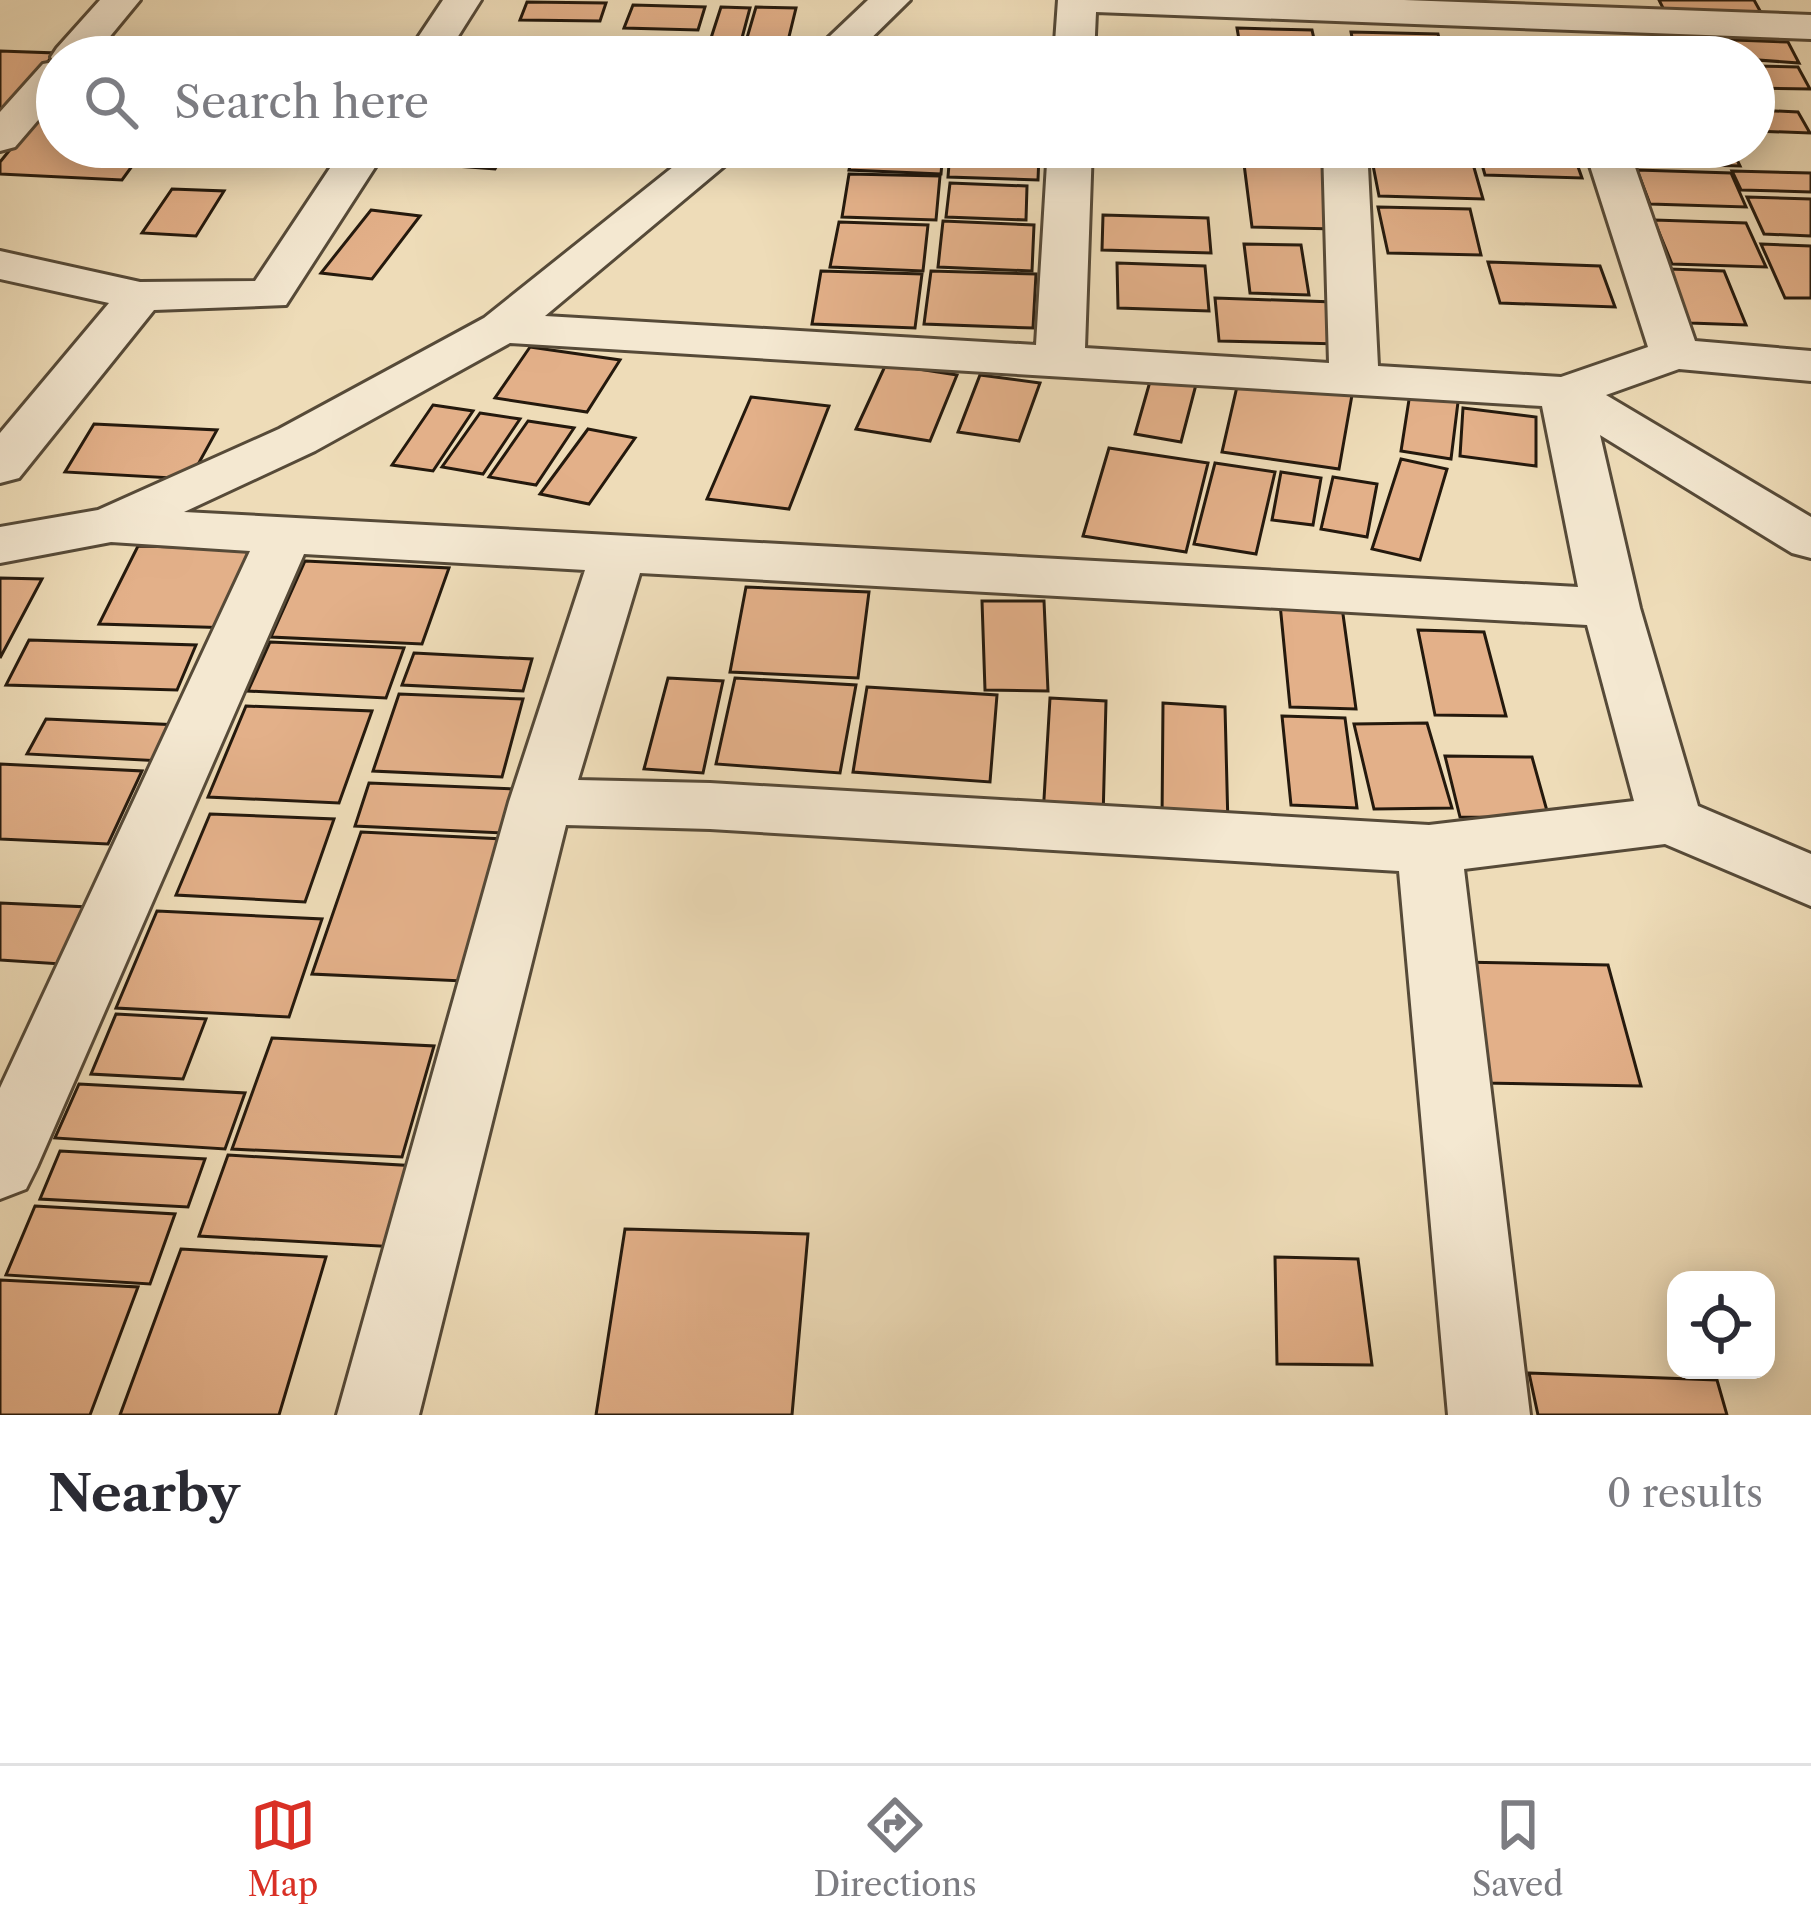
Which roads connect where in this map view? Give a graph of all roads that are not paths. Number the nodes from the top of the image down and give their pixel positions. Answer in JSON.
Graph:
{"nodes":[{"id":1,"x":121,"y":0,"type":"edge"},
{"id":2,"x":462,"y":0,"type":"edge"},
{"id":3,"x":891,"y":0,"type":"edge"},
{"id":4,"x":1077,"y":0,"type":"edge"},
{"id":5,"x":1092,"y":0,"type":"edge"},
{"id":6,"x":1340,"y":9,"type":"junction"},
{"id":7,"x":1563,"y":17,"type":"junction"},
{"id":8,"x":1811,"y":27,"type":"edge"},
{"id":9,"x":89,"y":36,"type":"edge"},
{"id":10,"x":439,"y":36,"type":"edge"},
{"id":11,"x":851,"y":36,"type":"edge"},
{"id":12,"x":1075,"y":36,"type":"edge"},
{"id":13,"x":1341,"y":36,"type":"edge"},
{"id":14,"x":1569,"y":36,"type":"edge"},
{"id":15,"x":36,"y":97,"type":"edge"},
{"id":16,"x":0,"y":138,"type":"edge"},
{"id":17,"x":352,"y":168,"type":"edge"},
{"id":18,"x":699,"y":168,"type":"edge"},
{"id":19,"x":1069,"y":168,"type":"edge"},
{"id":20,"x":1346,"y":168,"type":"edge"},
{"id":21,"x":1613,"y":168,"type":"edge"},
{"id":22,"x":0,"y":265,"type":"edge"},
{"id":23,"x":140,"y":296,"type":"junction"},
{"id":24,"x":501,"y":328,"type":"junction"},
{"id":25,"x":1675,"y":354,"type":"junction"},
{"id":26,"x":1060,"y":362,"type":"junction"},
{"id":27,"x":1811,"y":366,"type":"edge"},
{"id":28,"x":1354,"y":380,"type":"junction"},
{"id":29,"x":1565,"y":392,"type":"junction"},
{"id":30,"x":0,"y":467,"type":"edge"},
{"id":31,"x":111,"y":526,"type":"junction"},
{"id":32,"x":285,"y":536,"type":"junction"},
{"id":33,"x":1811,"y":541,"type":"edge"},
{"id":34,"x":0,"y":545,"type":"edge"},
{"id":35,"x":618,"y":553,"type":"junction"},
{"id":36,"x":1611,"y":608,"type":"junction"},
{"id":37,"x":540,"y":802,"type":"junction"},
{"id":38,"x":1671,"y":820,"type":"junction"},
{"id":39,"x":1429,"y":849,"type":"junction"},
{"id":40,"x":1811,"y":881,"type":"edge"},
{"id":41,"x":0,"y":1167,"type":"edge"},
{"id":42,"x":378,"y":1415,"type":"edge"},
{"id":43,"x":1489,"y":1415,"type":"edge"}],
"edges":[{"from":1,"to":9,"type":"street"},
{"from":2,"to":10,"type":"street"},
{"from":3,"to":11,"type":"street"},
{"from":4,"to":12,"type":"street"},
{"from":5,"to":6,"type":"street"},
{"from":6,"to":7,"type":"street"},
{"from":6,"to":13,"type":"street"},
{"from":7,"to":8,"type":"street"},
{"from":7,"to":14,"type":"street"},
{"from":15,"to":16,"type":"street"},
{"from":17,"to":23,"type":"street"},
{"from":18,"to":24,"type":"street"},
{"from":19,"to":26,"type":"street"},
{"from":20,"to":28,"type":"street"},
{"from":21,"to":25,"type":"street"},
{"from":22,"to":23,"type":"street"},
{"from":23,"to":30,"type":"street"},
{"from":24,"to":26,"type":"street"},
{"from":24,"to":31,"type":"street"},
{"from":25,"to":27,"type":"street"},
{"from":25,"to":29,"type":"street"},
{"from":26,"to":28,"type":"street"},
{"from":28,"to":29,"type":"street"},
{"from":29,"to":33,"type":"street"},
{"from":29,"to":36,"type":"street"},
{"from":31,"to":32,"type":"street"},
{"from":31,"to":34,"type":"street"},
{"from":32,"to":35,"type":"street"},
{"from":32,"to":41,"type":"street"},
{"from":35,"to":36,"type":"street"},
{"from":35,"to":37,"type":"street"},
{"from":36,"to":38,"type":"street"},
{"from":37,"to":39,"type":"street"},
{"from":37,"to":42,"type":"street"},
{"from":38,"to":39,"type":"street"},
{"from":38,"to":40,"type":"street"},
{"from":39,"to":43,"type":"street"}]}
